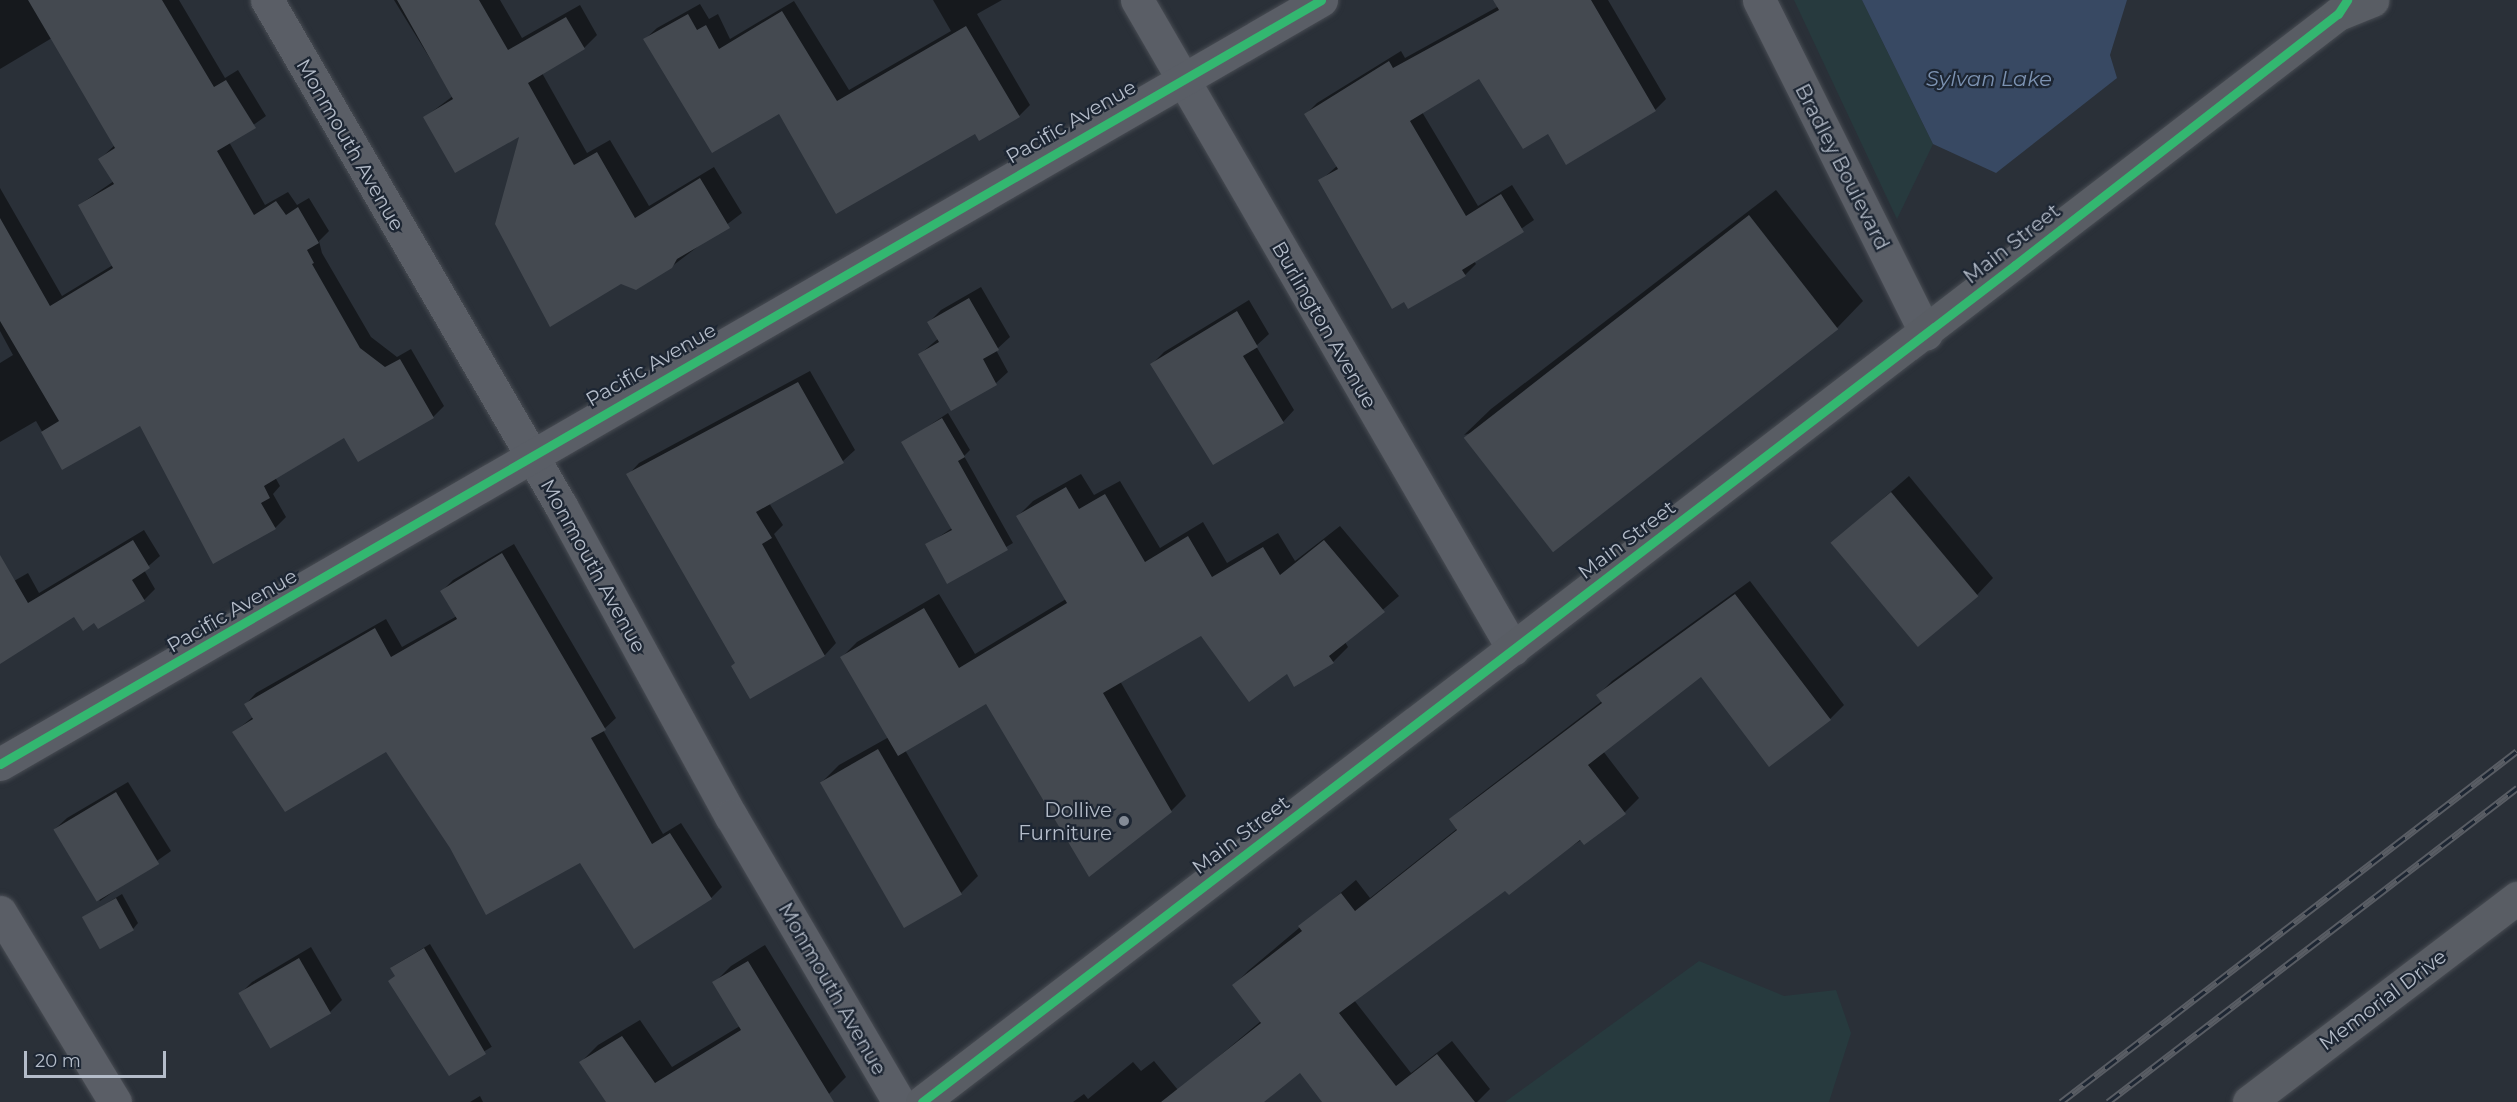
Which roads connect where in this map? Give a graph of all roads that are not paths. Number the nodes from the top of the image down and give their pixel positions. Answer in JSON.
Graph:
{"nodes":[{"id":1,"x":267,"y":0,"type":"edge"},
{"id":2,"x":1137,"y":0,"type":"edge"},
{"id":3,"x":1321,"y":0,"type":"edge"},
{"id":4,"x":1759,"y":0,"type":"edge"},
{"id":5,"x":2372,"y":0,"type":"edge"},
{"id":6,"x":2340,"y":5,"type":"edge"},
{"id":7,"x":1181,"y":80,"type":"junction"},
{"id":8,"x":1926,"y":333,"type":"junction"},
{"id":9,"x":530,"y":456,"type":"junction"},
{"id":10,"x":1513,"y":650,"type":"junction"},
{"id":11,"x":0,"y":764,"type":"edge"},
{"id":12,"x":2517,"y":898,"type":"edge"},
{"id":13,"x":0,"y":912,"type":"edge"},
{"id":14,"x":115,"y":1102,"type":"edge"},
{"id":15,"x":899,"y":1102,"type":"edge"},
{"id":16,"x":922,"y":1102,"type":"edge"},
{"id":17,"x":2249,"y":1102,"type":"edge"}],
"edges":[{"from":1,"to":9,"type":"street","name":"Monmouth Avenue"},
{"from":2,"to":7,"type":"street","name":"Burlington Avenue"},
{"from":3,"to":7,"type":"street","name":"Pacific Avenue"},
{"from":4,"to":8,"type":"street","name":"Bradley Boulevard"},
{"from":5,"to":6,"type":"main road","name":"Main Street"},
{"from":6,"to":8,"type":"main road","name":"Main Street"},
{"from":7,"to":9,"type":"street","name":"Pacific Avenue"},
{"from":7,"to":10,"type":"street","name":"Burlington Avenue"},
{"from":8,"to":10,"type":"main road","name":"Main Street"},
{"from":9,"to":11,"type":"street","name":"Pacific Avenue"},
{"from":9,"to":15,"type":"street","name":"Monmouth Avenue"},
{"from":10,"to":16,"type":"main road","name":"Main Street"},
{"from":12,"to":17,"type":"main road","name":"Memorial Drive"},
{"from":13,"to":14,"type":"street"}]}
